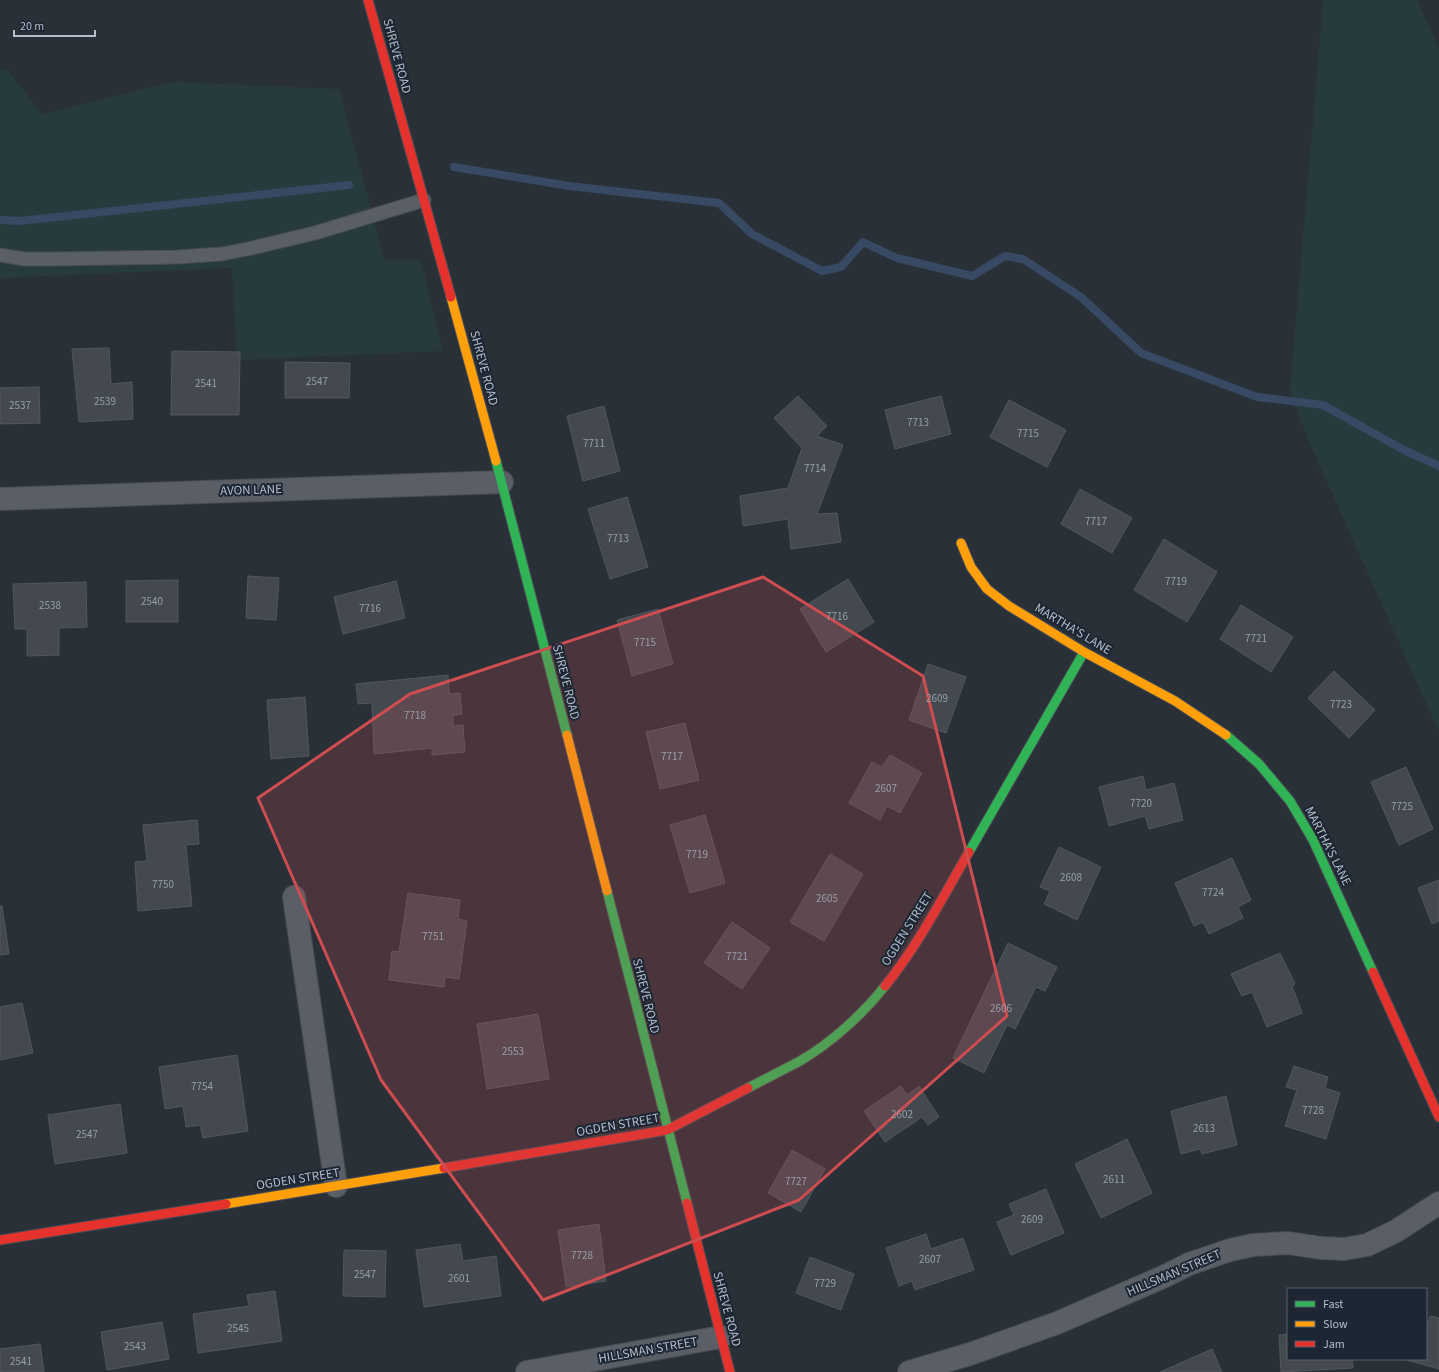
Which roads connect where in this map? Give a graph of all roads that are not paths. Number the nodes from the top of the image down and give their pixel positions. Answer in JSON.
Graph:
{"nodes":[{"id":1,"x":368,"y":0,"type":"edge"},
{"id":2,"x":424,"y":200,"type":"junction"},
{"id":3,"x":0,"y":255,"type":"edge"},
{"id":4,"x":502,"y":482,"type":"junction"},
{"id":5,"x":0,"y":499,"type":"edge"},
{"id":6,"x":961,"y":543,"type":"dead end"},
{"id":7,"x":1084,"y":652,"type":"junction"},
{"id":8,"x":294,"y":897,"type":"dead end"},
{"id":9,"x":1439,"y":1116,"type":"edge"},
{"id":10,"x":667,"y":1130,"type":"junction"},
{"id":11,"x":336,"y":1186,"type":"junction"},
{"id":12,"x":1439,"y":1203,"type":"edge"},
{"id":13,"x":0,"y":1240,"type":"edge"},
{"id":14,"x":721,"y":1337,"type":"junction"},
{"id":15,"x":528,"y":1372,"type":"edge"},
{"id":16,"x":730,"y":1372,"type":"edge"},
{"id":17,"x":909,"y":1372,"type":"edge"}],
"edges":[{"from":1,"to":2,"type":"street","name":"SHREVE ROAD"},
{"from":2,"to":3,"type":"lane"},
{"from":2,"to":4,"type":"street","name":"SHREVE ROAD"},
{"from":4,"to":5,"type":"street","name":"AVON LANE"},
{"from":4,"to":10,"type":"street","name":"SHREVE ROAD"},
{"from":6,"to":7,"type":"street","name":"MARTHA'S LANE"},
{"from":7,"to":9,"type":"street","name":"MARTHA'S LANE"},
{"from":7,"to":10,"type":"street","name":"OGDEN STREET"},
{"from":8,"to":11,"type":"street"},
{"from":10,"to":11,"type":"street","name":"OGDEN STREET"},
{"from":10,"to":14,"type":"street","name":"SHREVE ROAD"},
{"from":11,"to":13,"type":"street","name":"OGDEN STREET"},
{"from":12,"to":17,"type":"street","name":"HILLSMAN STREET"},
{"from":14,"to":15,"type":"street","name":"HILLSMAN STREET"},
{"from":14,"to":16,"type":"street","name":"SHREVE ROAD"}]}
